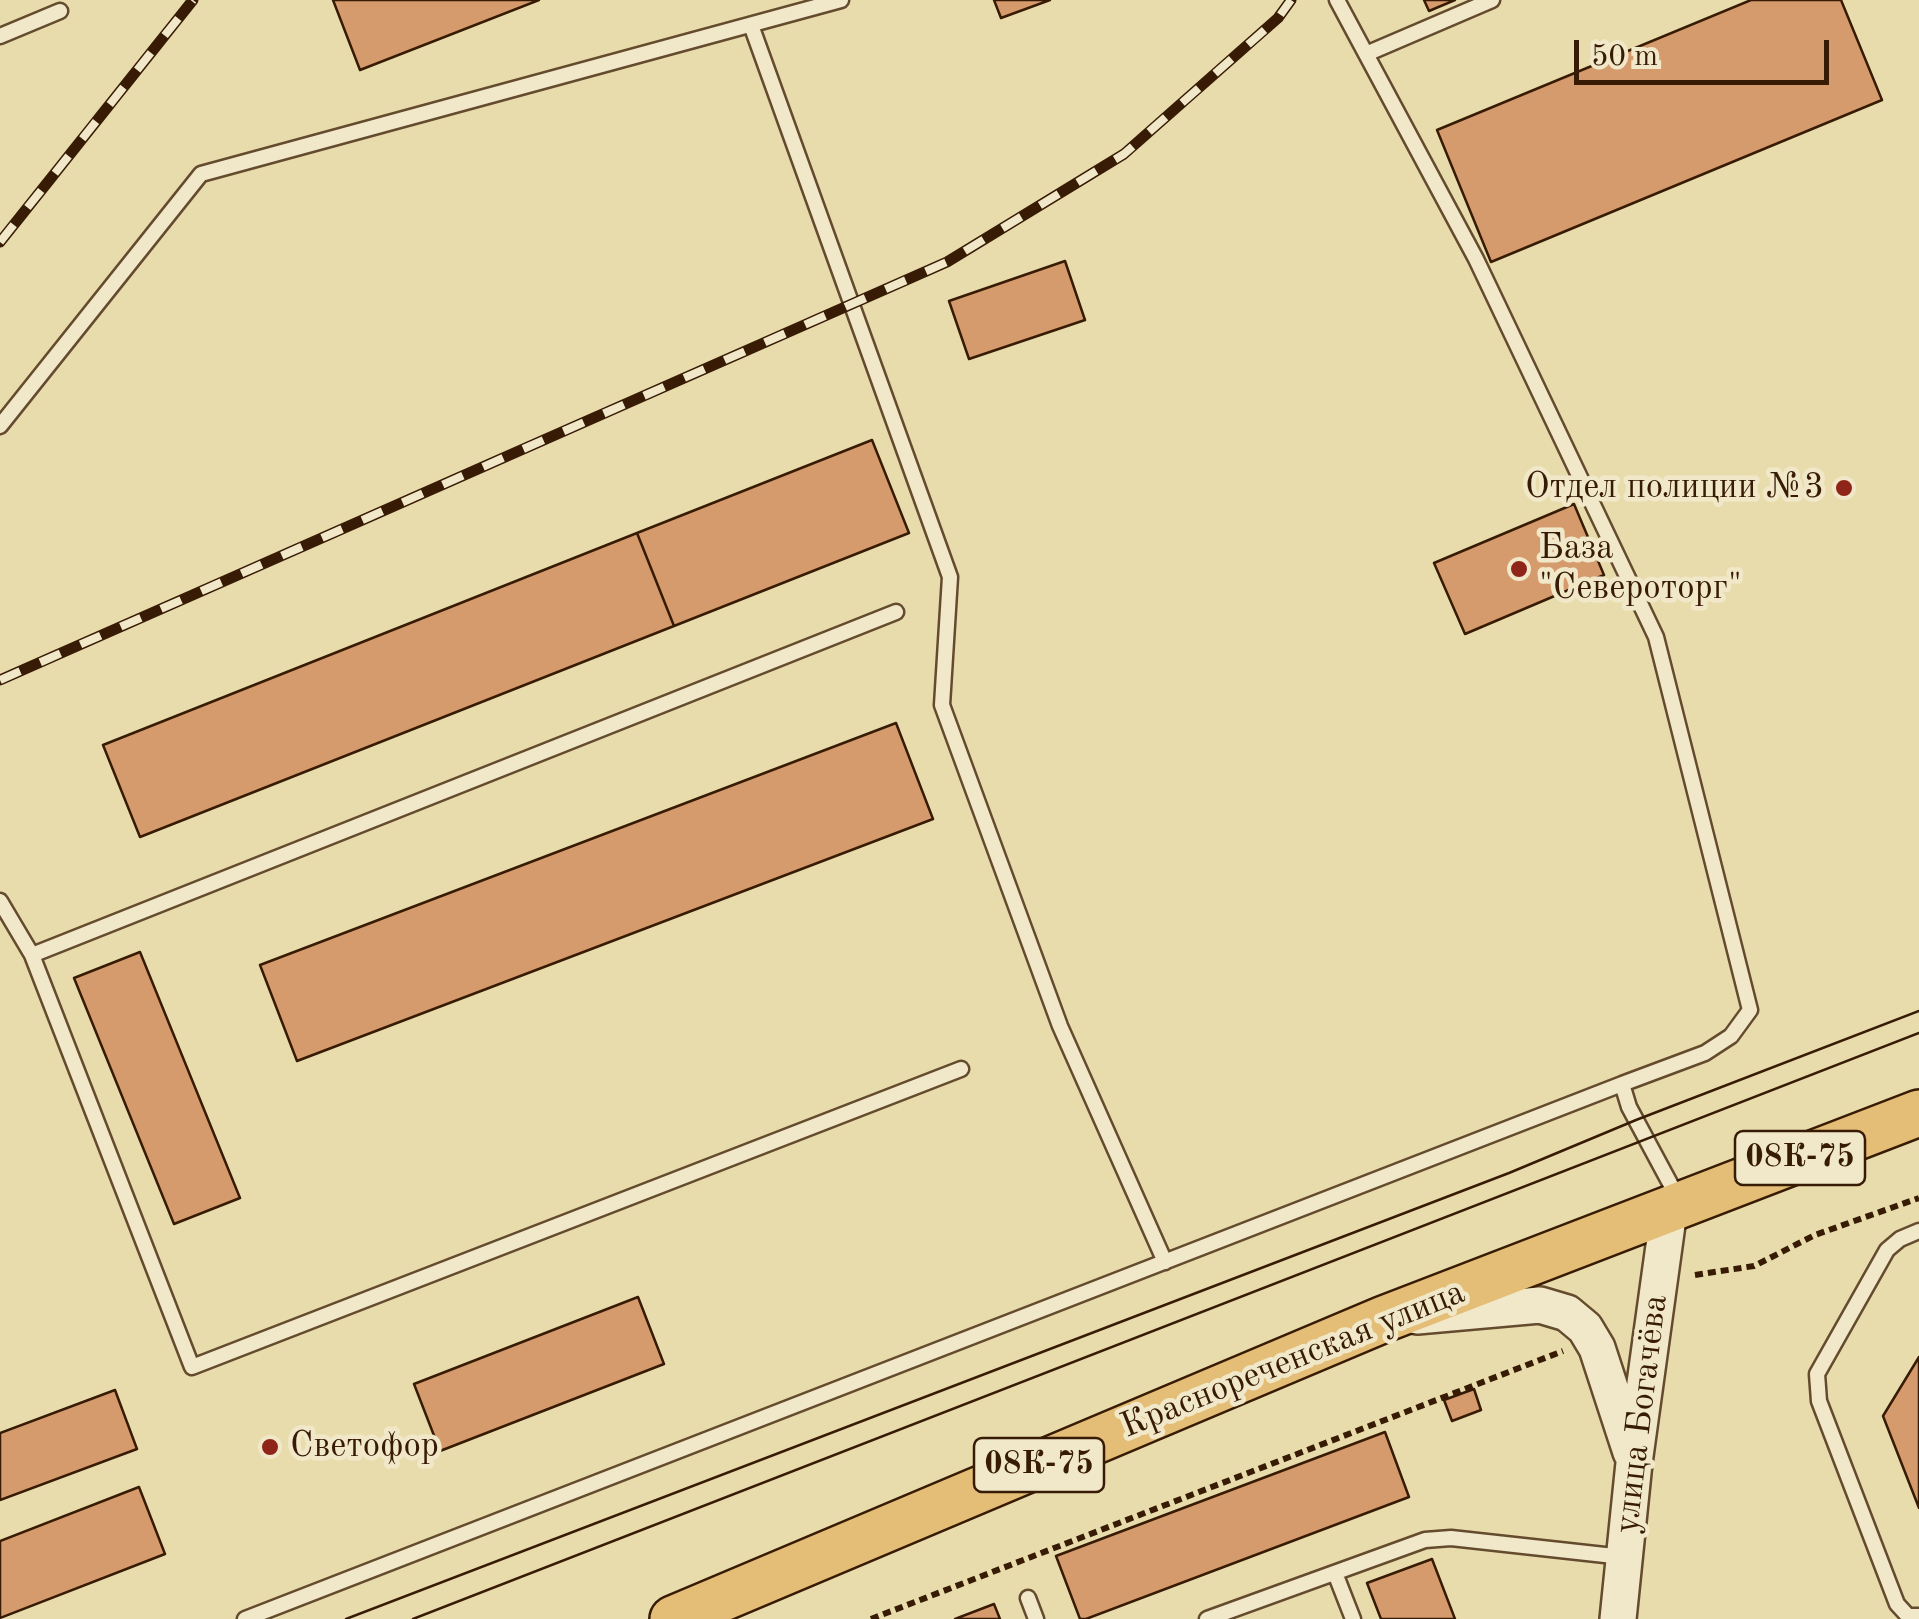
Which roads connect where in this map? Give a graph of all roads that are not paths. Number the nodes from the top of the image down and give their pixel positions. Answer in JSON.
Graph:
{"nodes":[{"id":1,"x":841,"y":0,"type":"edge"},
{"id":2,"x":1337,"y":0,"type":"edge"},
{"id":3,"x":1492,"y":0,"type":"edge"},
{"id":4,"x":60,"y":11,"type":"dead end"},
{"id":5,"x":752,"y":24,"type":"junction"},
{"id":6,"x":0,"y":36,"type":"edge"},
{"id":7,"x":1366,"y":54,"type":"junction"},
{"id":8,"x":0,"y":426,"type":"edge"},
{"id":9,"x":896,"y":612,"type":"dead end"},
{"id":10,"x":0,"y":901,"type":"edge"},
{"id":11,"x":32,"y":955,"type":"junction"},
{"id":12,"x":961,"y":1069,"type":"dead end"},
{"id":13,"x":1622,"y":1084,"type":"junction"},
{"id":14,"x":1919,"y":1113,"type":"edge"},
{"id":15,"x":1676,"y":1207,"type":"junction"},
{"id":16,"x":1919,"y":1232,"type":"edge"},
{"id":17,"x":1165,"y":1262,"type":"junction"},
{"id":18,"x":1384,"y":1319,"type":"junction"},
{"id":19,"x":1634,"y":1463,"type":"junction"},
{"id":20,"x":1624,"y":1557,"type":"junction"},
{"id":21,"x":1335,"y":1573,"type":"junction"},
{"id":22,"x":1028,"y":1598,"type":"dead end"},
{"id":23,"x":688,"y":1616,"type":"edge"},
{"id":24,"x":1919,"y":1616,"type":"edge"},
{"id":25,"x":245,"y":1619,"type":"edge"},
{"id":26,"x":1036,"y":1619,"type":"edge"},
{"id":27,"x":1208,"y":1619,"type":"edge"},
{"id":28,"x":1353,"y":1619,"type":"edge"},
{"id":29,"x":1618,"y":1619,"type":"edge"}],
"edges":[{"from":1,"to":5,"type":"lane"},
{"from":2,"to":7,"type":"lane"},
{"from":3,"to":7,"type":"lane"},
{"from":4,"to":6,"type":"lane"},
{"from":5,"to":8,"type":"lane"},
{"from":5,"to":17,"type":"lane"},
{"from":7,"to":13,"type":"lane"},
{"from":9,"to":11,"type":"lane"},
{"from":10,"to":11,"type":"lane"},
{"from":11,"to":12,"type":"lane"},
{"from":13,"to":15,"type":"lane"},
{"from":13,"to":17,"type":"lane"},
{"from":14,"to":15,"type":"main road","name":"Краснореченская улица","number":"08К-75"},
{"from":15,"to":18,"type":"main road","name":"Краснореченская улица","number":"08К-75"},
{"from":15,"to":19,"type":"street","name":"улица Богачёва"},
{"from":16,"to":24,"type":"lane"},
{"from":17,"to":25,"type":"lane"},
{"from":18,"to":19,"type":"street"},
{"from":18,"to":23,"type":"main road","name":"Краснореченская улица","number":"08К-75"},
{"from":19,"to":20,"type":"street","name":"улица Богачёва"},
{"from":20,"to":21,"type":"lane"},
{"from":20,"to":29,"type":"street","name":"улица Богачёва"},
{"from":21,"to":27,"type":"lane"},
{"from":21,"to":28,"type":"lane"},
{"from":22,"to":26,"type":"lane"}]}
